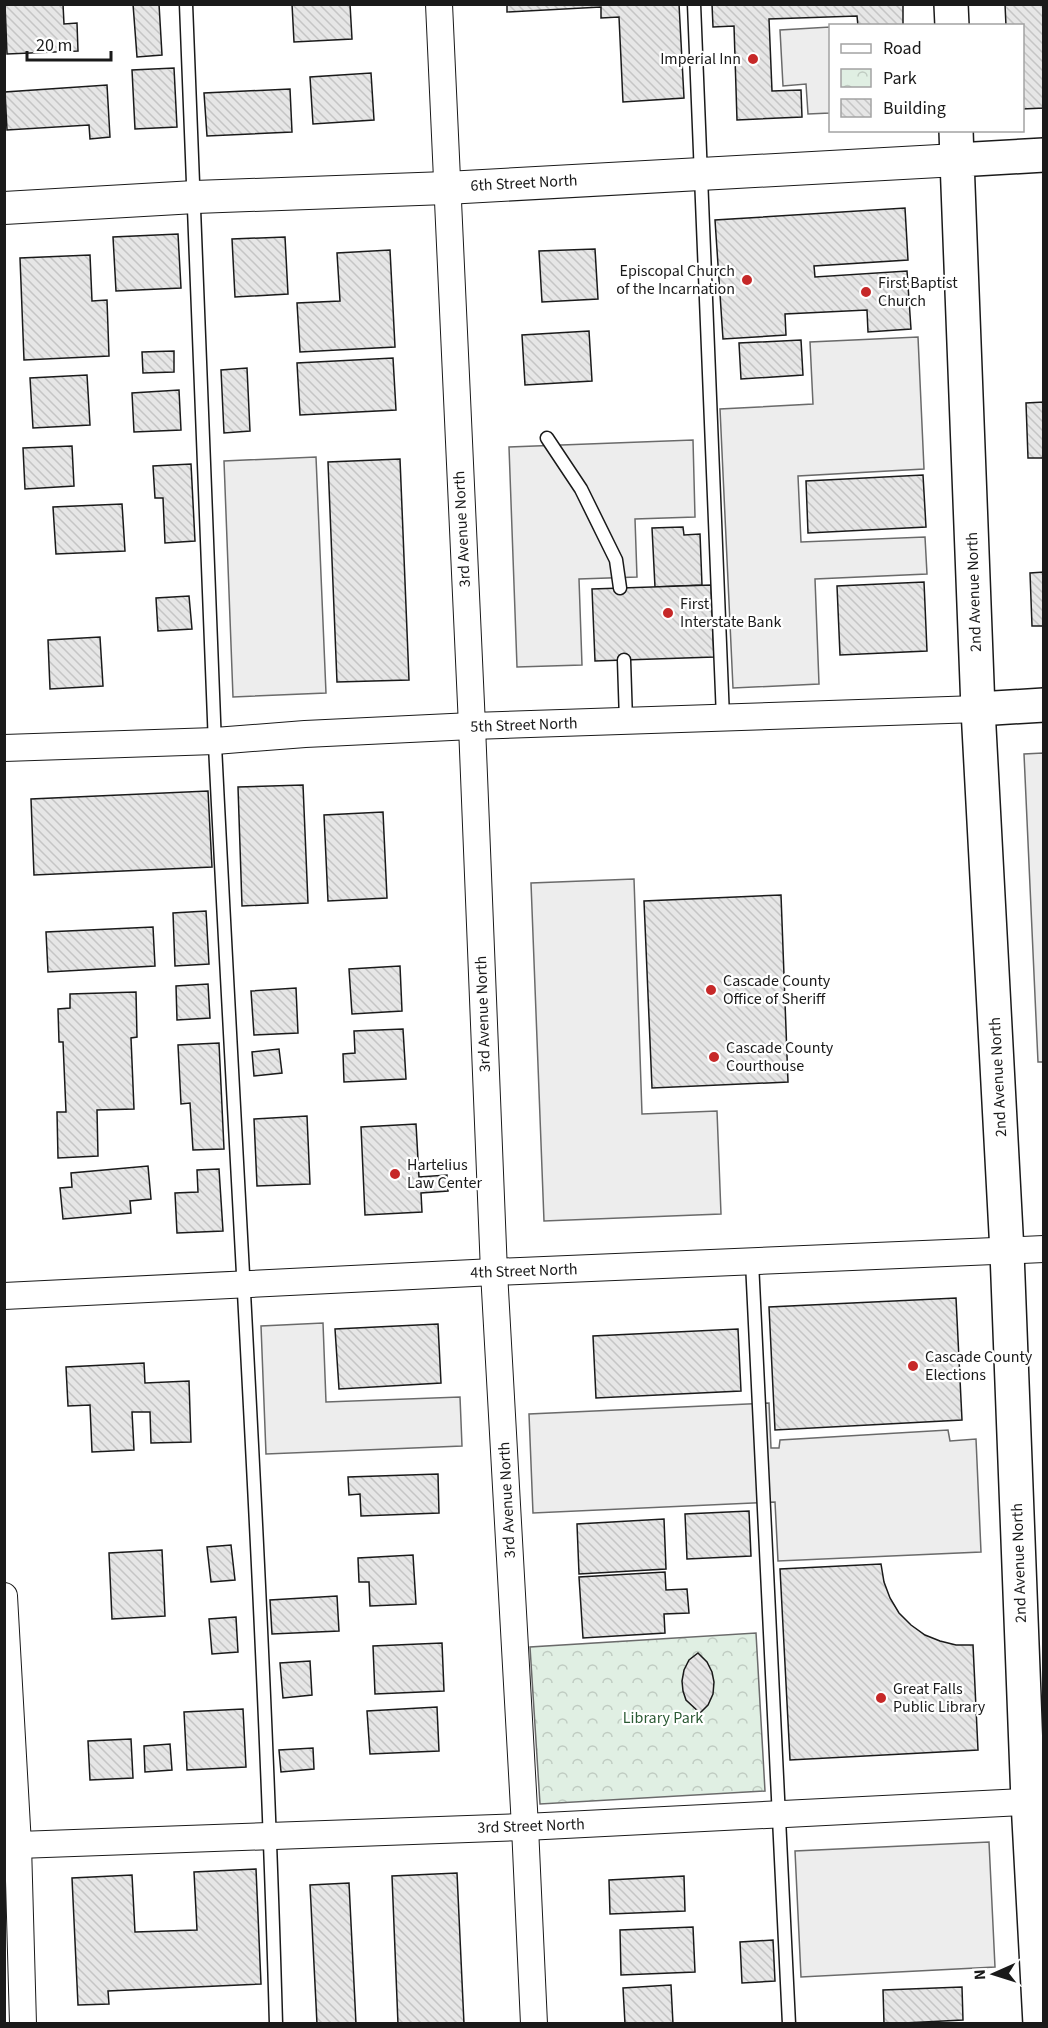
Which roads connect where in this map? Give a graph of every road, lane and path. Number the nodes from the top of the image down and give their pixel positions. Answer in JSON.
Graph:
{"nodes":[{"id":1,"x":186,"y":4,"type":"edge"},
{"id":2,"x":439,"y":4,"type":"edge"},
{"id":3,"x":694,"y":4,"type":"edge"},
{"id":4,"x":951,"y":4,"type":"edge"},
{"id":5,"x":952,"y":24,"type":"edge"},
{"id":6,"x":957,"y":145,"type":"edge"},
{"id":7,"x":1044,"y":155,"type":"edge"},
{"id":8,"x":700,"y":174,"type":"junction"},
{"id":9,"x":446,"y":188,"type":"junction"},
{"id":10,"x":195,"y":197,"type":"junction"},
{"id":11,"x":4,"y":208,"type":"edge"},
{"id":12,"x":547,"y":438,"type":"dead end"},
{"id":13,"x":620,"y":588,"type":"dead end"},
{"id":14,"x":624,"y":660,"type":"dead end"},
{"id":15,"x":1044,"y":705,"type":"edge"},
{"id":16,"x":978,"y":709,"type":"junction"},
{"id":17,"x":723,"y":718,"type":"junction"},
{"id":18,"x":626,"y":721,"type":"junction"},
{"id":19,"x":472,"y":726,"type":"junction"},
{"id":20,"x":215,"y":741,"type":"junction"},
{"id":21,"x":4,"y":748,"type":"edge"},
{"id":22,"x":1044,"y":1250,"type":"edge"},
{"id":23,"x":1007,"y":1252,"type":"junction"},
{"id":24,"x":752,"y":1262,"type":"junction"},
{"id":25,"x":494,"y":1272,"type":"junction"},
{"id":26,"x":244,"y":1284,"type":"junction"},
{"id":27,"x":4,"y":1296,"type":"edge"},
{"id":28,"x":4,"y":1596,"type":"edge"},
{"id":29,"x":1036,"y":1801,"type":"edge"},
{"id":30,"x":779,"y":1814,"type":"junction"},
{"id":31,"x":525,"y":1827,"type":"junction"},
{"id":32,"x":271,"y":1835,"type":"junction"},
{"id":33,"x":18,"y":1845,"type":"junction"},
{"id":34,"x":23,"y":2024,"type":"edge"},
{"id":35,"x":276,"y":2024,"type":"edge"},
{"id":36,"x":534,"y":2024,"type":"edge"},
{"id":37,"x":789,"y":2024,"type":"edge"},
{"id":38,"x":1040,"y":2024,"type":"edge"}],
"edges":[{"from":1,"to":10,"type":"lane"},
{"from":2,"to":9,"type":"street","name":"3rd Avenue North"},
{"from":3,"to":8,"type":"lane"},
{"from":4,"to":5,"type":"main road"},
{"from":6,"to":7,"type":"main road","name":"6th Street North"},
{"from":6,"to":8,"type":"street","name":"6th Street North"},
{"from":6,"to":16,"type":"main road","name":"2nd Avenue North"},
{"from":8,"to":9,"type":"street","name":"6th Street North"},
{"from":8,"to":17,"type":"lane"},
{"from":9,"to":10,"type":"street","name":"6th Street North"},
{"from":9,"to":19,"type":"street","name":"3rd Avenue North"},
{"from":10,"to":11,"type":"street","name":"6th Street North"},
{"from":10,"to":20,"type":"lane"},
{"from":12,"to":13,"type":"lane"},
{"from":14,"to":18,"type":"lane"},
{"from":15,"to":16,"type":"main road","name":"5th Street North"},
{"from":16,"to":17,"type":"street","name":"5th Street North"},
{"from":16,"to":23,"type":"main road","name":"2nd Avenue North"},
{"from":17,"to":18,"type":"street","name":"5th Street North"},
{"from":18,"to":19,"type":"street","name":"5th Street North"},
{"from":19,"to":20,"type":"street","name":"5th Street North"},
{"from":19,"to":25,"type":"street","name":"3rd Avenue North"},
{"from":20,"to":21,"type":"street","name":"5th Street North"},
{"from":20,"to":26,"type":"lane"},
{"from":22,"to":23,"type":"street","name":"4th Street North"},
{"from":23,"to":24,"type":"street","name":"4th Street North"},
{"from":23,"to":29,"type":"main road","name":"2nd Avenue North"},
{"from":24,"to":25,"type":"street","name":"4th Street North"},
{"from":24,"to":30,"type":"lane"},
{"from":25,"to":26,"type":"street","name":"4th Street North"},
{"from":25,"to":31,"type":"street","name":"3rd Avenue North"},
{"from":26,"to":27,"type":"street","name":"4th Street North"},
{"from":26,"to":32,"type":"lane"},
{"from":28,"to":33,"type":"street"},
{"from":29,"to":30,"type":"street","name":"3rd Street North"},
{"from":29,"to":38,"type":"main road","name":"2nd Avenue North"},
{"from":30,"to":31,"type":"street","name":"3rd Street North"},
{"from":30,"to":37,"type":"lane"},
{"from":31,"to":32,"type":"street","name":"3rd Street North"},
{"from":31,"to":36,"type":"street","name":"3rd Avenue North"},
{"from":32,"to":33,"type":"street","name":"3rd Street North"},
{"from":32,"to":35,"type":"lane"},
{"from":33,"to":34,"type":"street"}]}
